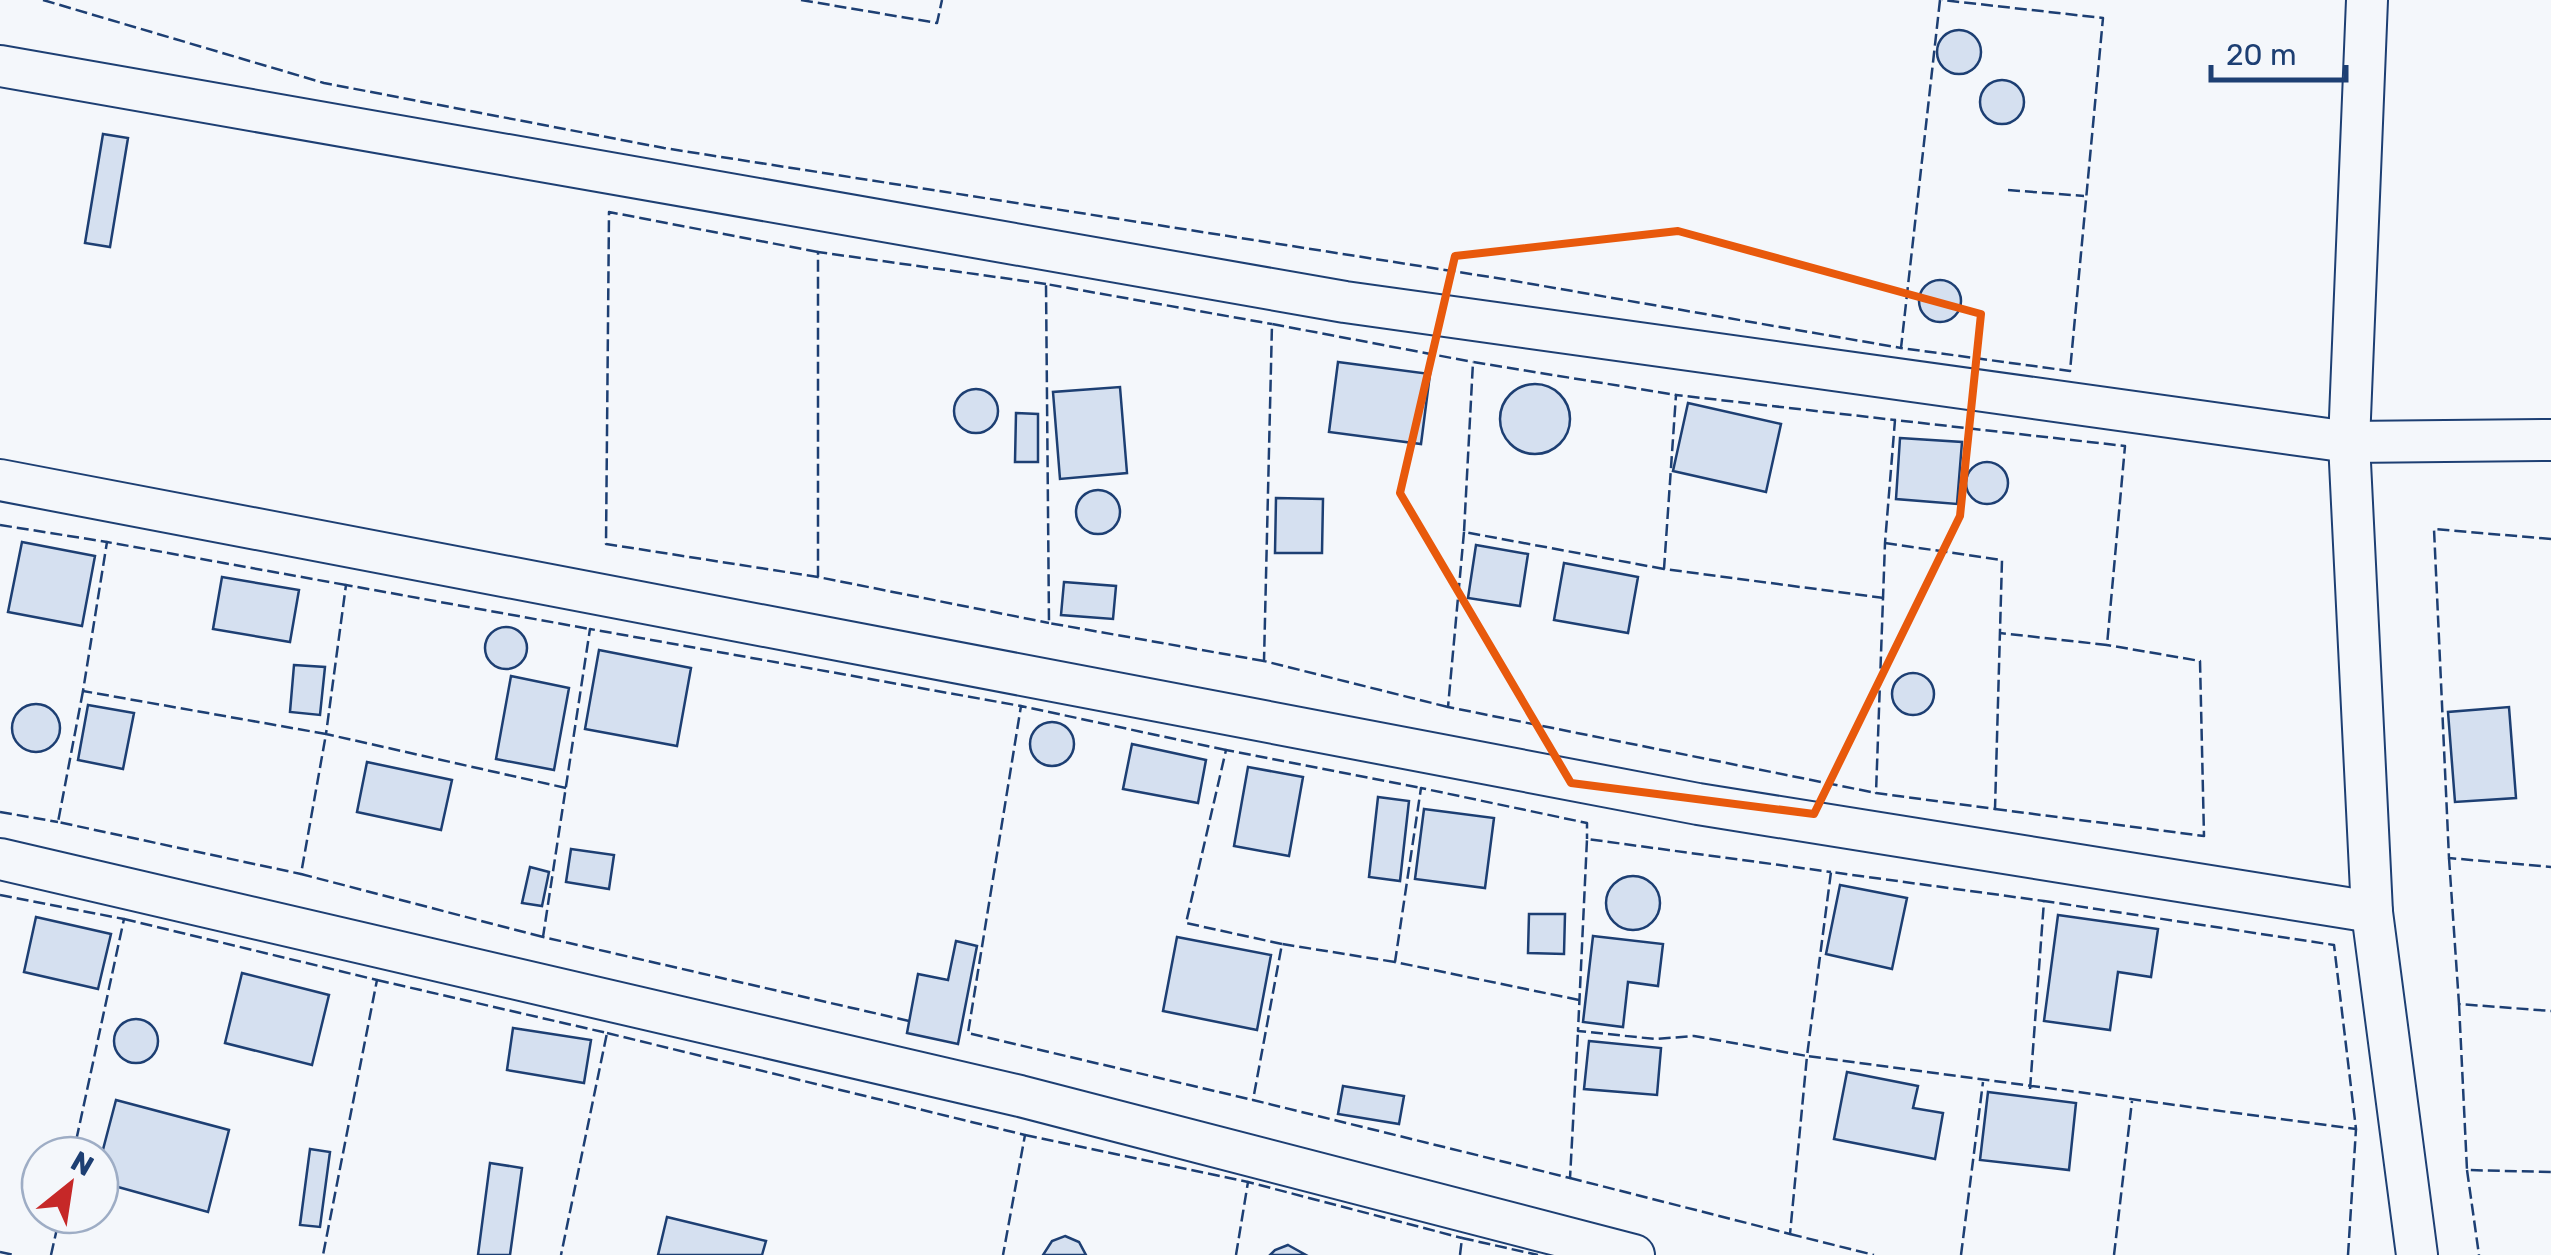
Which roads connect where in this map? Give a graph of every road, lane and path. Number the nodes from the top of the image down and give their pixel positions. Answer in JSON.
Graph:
{"nodes":[{"id":1,"x":2368,"y":0,"type":"edge"},
{"id":2,"x":0,"y":66,"type":"edge"},
{"id":3,"x":2551,"y":440,"type":"edge"},
{"id":4,"x":2349,"y":442,"type":"junction"},
{"id":5,"x":0,"y":480,"type":"edge"},
{"id":6,"x":0,"y":859,"type":"edge"},
{"id":7,"x":2372,"y":912,"type":"junction"},
{"id":8,"x":1634,"y":1255,"type":"edge"},
{"id":9,"x":2416,"y":1255,"type":"edge"}],
"edges":[{"from":1,"to":4,"type":"street"},
{"from":2,"to":4,"type":"street"},
{"from":3,"to":4,"type":"street"},
{"from":4,"to":7,"type":"street"},
{"from":5,"to":7,"type":"street"},
{"from":6,"to":8,"type":"street"},
{"from":7,"to":9,"type":"street"}]}
